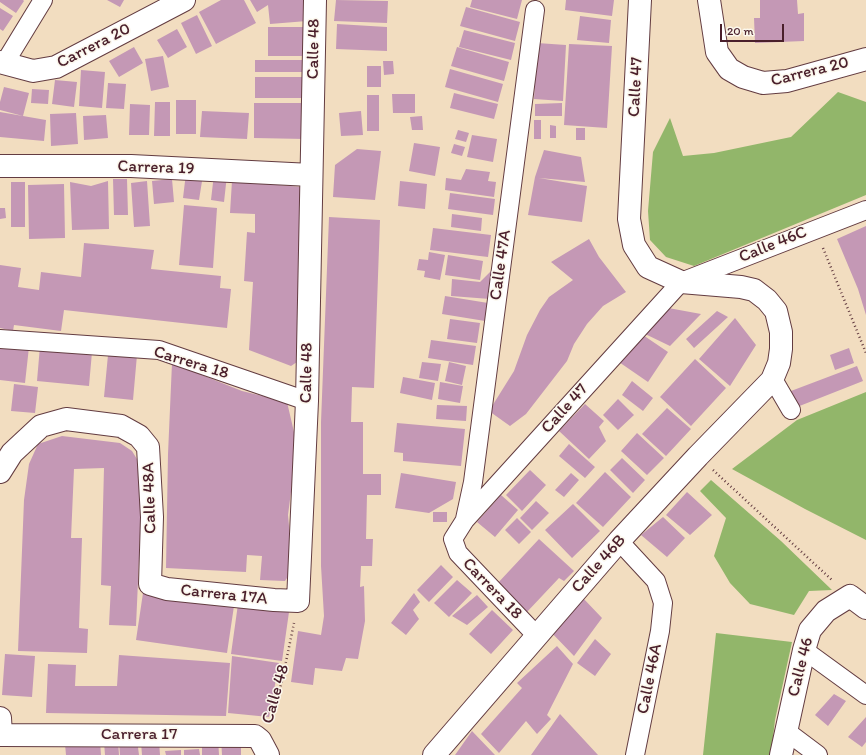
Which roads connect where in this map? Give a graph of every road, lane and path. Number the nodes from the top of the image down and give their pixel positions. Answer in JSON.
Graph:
{"nodes":[{"id":1,"x":43,"y":0,"type":"edge"},
{"id":2,"x":184,"y":0,"type":"edge"},
{"id":3,"x":315,"y":0,"type":"edge"},
{"id":4,"x":640,"y":0,"type":"edge"},
{"id":5,"x":709,"y":0,"type":"edge"},
{"id":6,"x":535,"y":10,"type":"dead end"},
{"id":7,"x":866,"y":59,"type":"edge"},
{"id":8,"x":2,"y":63,"type":"edge"},
{"id":9,"x":0,"y":166,"type":"edge"},
{"id":10,"x":311,"y":175,"type":"junction"},
{"id":11,"x":866,"y":210,"type":"edge"},
{"id":12,"x":815,"y":229,"type":"junction"},
{"id":13,"x":681,"y":282,"type":"junction"},
{"id":14,"x":0,"y":339,"type":"edge"},
{"id":15,"x":866,"y":353,"type":"edge"},
{"id":16,"x":772,"y":380,"type":"junction"},
{"id":17,"x":307,"y":401,"type":"junction"},
{"id":18,"x":791,"y":410,"type":"dead end"},
{"id":19,"x":698,"y":456,"type":"junction"},
{"id":20,"x":0,"y":472,"type":"edge"},
{"id":21,"x":465,"y":520,"type":"junction"},
{"id":22,"x":453,"y":539,"type":"joint"},
{"id":23,"x":619,"y":541,"type":"junction"},
{"id":24,"x":150,"y":584,"type":"joint"},
{"id":25,"x":298,"y":601,"type":"junction"},
{"id":26,"x":858,"y":602,"type":"edge"},
{"id":27,"x":536,"y":635,"type":"junction"},
{"id":28,"x":804,"y":650,"type":"junction"},
{"id":29,"x":866,"y":695,"type":"edge"},
{"id":30,"x":0,"y":726,"type":"edge"},
{"id":31,"x":786,"y":731,"type":"junction"},
{"id":32,"x":264,"y":748,"type":"edge"},
{"id":33,"x":434,"y":755,"type":"edge"},
{"id":34,"x":635,"y":755,"type":"edge"},
{"id":35,"x":781,"y":755,"type":"edge"},
{"id":36,"x":818,"y":755,"type":"edge"}],
"edges":[{"from":1,"to":8,"type":"street"},
{"from":2,"to":8,"type":"street","name":"Carrera 20"},
{"from":3,"to":10,"type":"street","name":"Calle 48"},
{"from":4,"to":13,"type":"street","name":"Calle 47"},
{"from":5,"to":7,"type":"street","name":"Carrera 20"},
{"from":6,"to":21,"type":"street","name":"Calle 47A"},
{"from":9,"to":10,"type":"street","name":"Carrera 19"},
{"from":10,"to":17,"type":"street","name":"Calle 48"},
{"from":11,"to":12,"type":"street","name":"Calle 46C"},
{"from":12,"to":13,"type":"street","name":"Calle 46C"},
{"from":12,"to":15,"type":"path"},
{"from":13,"to":16,"type":"street"},
{"from":13,"to":21,"type":"street","name":"Calle 47"},
{"from":14,"to":17,"type":"street","name":"Carrera 18"},
{"from":16,"to":18,"type":"street"},
{"from":16,"to":19,"type":"street","name":"Calle 46B"},
{"from":17,"to":25,"type":"street","name":"Calle 48"},
{"from":19,"to":23,"type":"street","name":"Calle 46B"},
{"from":19,"to":26,"type":"path"},
{"from":20,"to":24,"type":"street","name":"Calle 48A"},
{"from":21,"to":22,"type":"street","name":"Calle 47"},
{"from":22,"to":27,"type":"street","name":"Carrera 18"},
{"from":23,"to":27,"type":"street","name":"Calle 46B"},
{"from":23,"to":34,"type":"street","name":"Calle 46A"},
{"from":24,"to":25,"type":"street","name":"Carrera 17A"},
{"from":25,"to":32,"type":"path","name":"Calle 48"},
{"from":26,"to":28,"type":"street","name":"Calle 46"},
{"from":27,"to":33,"type":"street","name":"Calle 46B"},
{"from":28,"to":29,"type":"street"},
{"from":28,"to":31,"type":"street","name":"Calle 46"},
{"from":30,"to":32,"type":"street","name":"Carrera 17"},
{"from":31,"to":35,"type":"street","name":"Calle 46"},
{"from":31,"to":36,"type":"street"}]}
